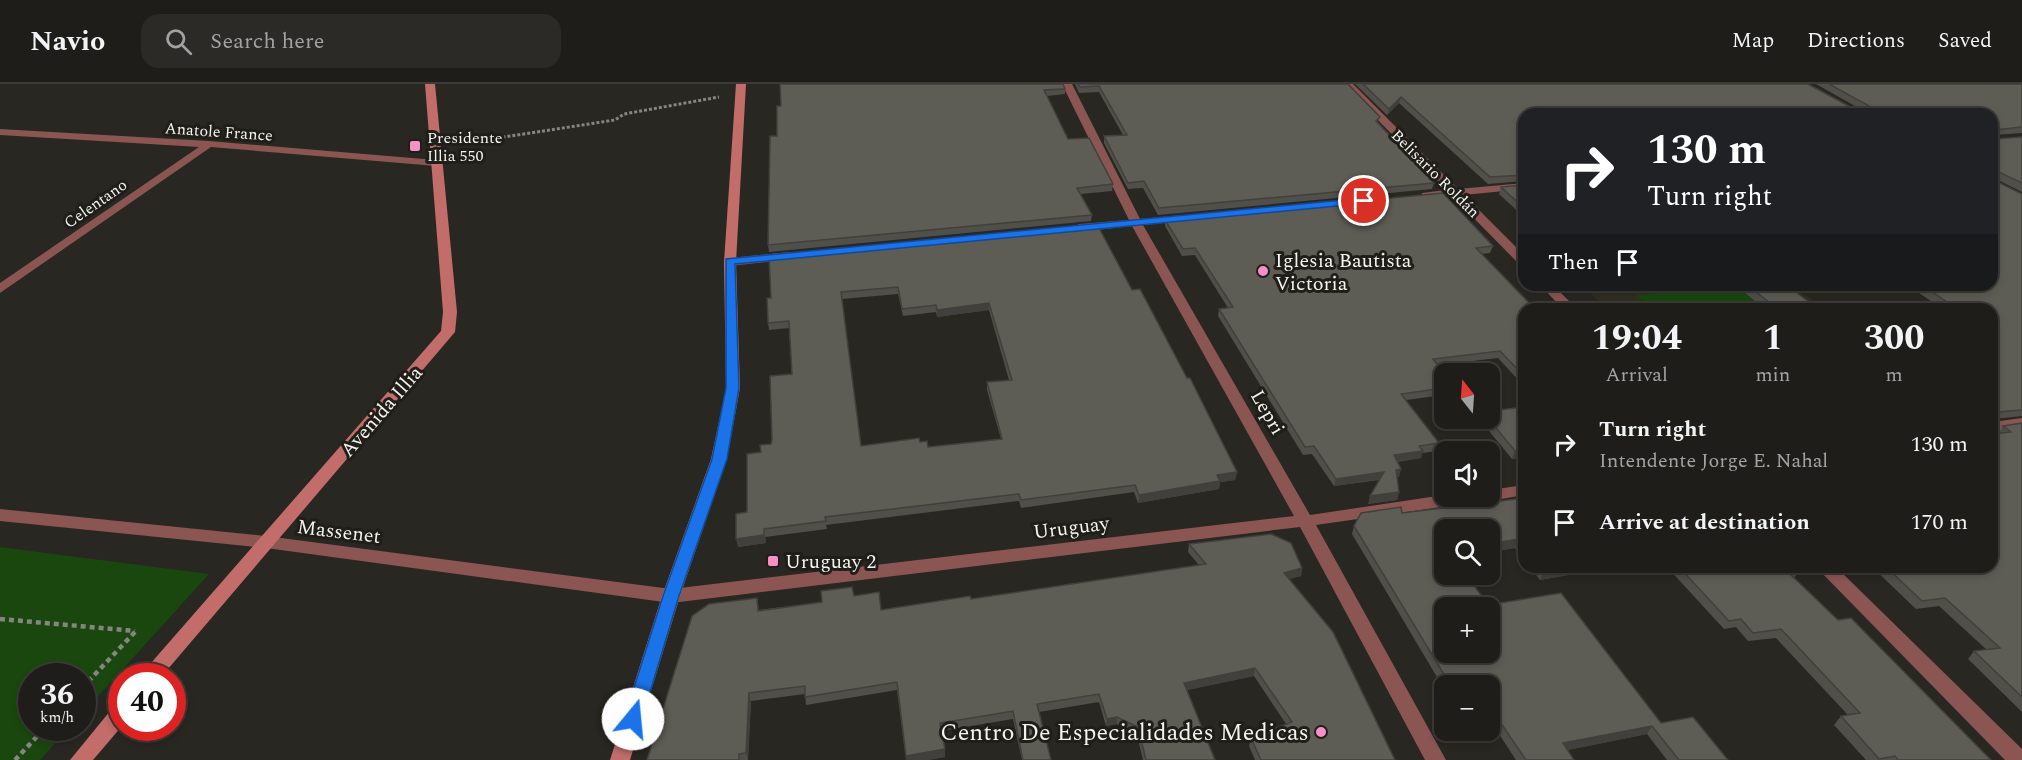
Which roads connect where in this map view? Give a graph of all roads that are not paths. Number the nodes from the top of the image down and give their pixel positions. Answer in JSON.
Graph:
{"nodes":[{"id":1,"x":430,"y":84,"type":"edge"},
{"id":2,"x":1067,"y":84,"type":"edge"},
{"id":3,"x":1348,"y":84,"type":"edge"},
{"id":4,"x":740,"y":89,"type":"edge"},
{"id":5,"x":0,"y":132,"type":"edge"},
{"id":6,"x":209,"y":144,"type":"junction"},
{"id":7,"x":436,"y":163,"type":"junction"},
{"id":8,"x":1518,"y":187,"type":"edge"},
{"id":9,"x":1455,"y":192,"type":"junction"},
{"id":10,"x":1408,"y":197,"type":"edge"},
{"id":11,"x":1195,"y":217,"type":"edge"},
{"id":12,"x":1136,"y":223,"type":"junction"},
{"id":13,"x":1064,"y":230,"type":"edge"},
{"id":14,"x":801,"y":255,"type":"edge"},
{"id":15,"x":1518,"y":256,"type":"edge"},
{"id":16,"x":730,"y":262,"type":"junction"},
{"id":17,"x":0,"y":289,"type":"edge"},
{"id":18,"x":1552,"y":291,"type":"edge"},
{"id":19,"x":1564,"y":303,"type":"edge"},
{"id":20,"x":2022,"y":423,"type":"edge"},
{"id":21,"x":1998,"y":426,"type":"edge"},
{"id":22,"x":1518,"y":491,"type":"edge"},
{"id":23,"x":1500,"y":494,"type":"edge"},
{"id":24,"x":1434,"y":502,"type":"edge"},
{"id":25,"x":0,"y":515,"type":"edge"},
{"id":26,"x":1305,"y":521,"type":"junction"},
{"id":27,"x":266,"y":542,"type":"junction"},
{"id":28,"x":1831,"y":573,"type":"edge"},
{"id":29,"x":671,"y":596,"type":"junction"},
{"id":30,"x":162,"y":663,"type":"edge"},
{"id":31,"x":108,"y":727,"type":"edge"},
{"id":32,"x":80,"y":760,"type":"edge"},
{"id":33,"x":620,"y":760,"type":"edge"},
{"id":34,"x":1436,"y":760,"type":"edge"},
{"id":35,"x":2019,"y":760,"type":"edge"}],
"edges":[{"from":1,"to":7,"type":"street","name":"Avenida Illia"},
{"from":2,"to":12,"type":"street","name":"Lepri"},
{"from":3,"to":9,"type":"street","name":"Belisario Roldán"},
{"from":4,"to":16,"type":"street"},
{"from":5,"to":6,"type":"street","name":"Anatole France"},
{"from":6,"to":7,"type":"street","name":"Anatole France"},
{"from":6,"to":17,"type":"street","name":"Celentano"},
{"from":7,"to":27,"type":"street","name":"Avenida Illia"},
{"from":8,"to":9,"type":"street"},
{"from":9,"to":10,"type":"street"},
{"from":9,"to":15,"type":"street","name":"Belisario Roldán"},
{"from":11,"to":12,"type":"street"},
{"from":12,"to":13,"type":"street"},
{"from":12,"to":26,"type":"street","name":"Lepri"},
{"from":14,"to":16,"type":"street"},
{"from":16,"to":29,"type":"street"},
{"from":18,"to":19,"type":"street"},
{"from":20,"to":21,"type":"street"},
{"from":22,"to":23,"type":"street"},
{"from":24,"to":26,"type":"street","name":"Uruguay"},
{"from":25,"to":27,"type":"street","name":"Massenet"},
{"from":26,"to":29,"type":"street","name":"Uruguay"},
{"from":26,"to":34,"type":"street","name":"Lepri"},
{"from":27,"to":29,"type":"street","name":"Massenet"},
{"from":27,"to":30,"type":"street","name":"Avenida Illia"},
{"from":28,"to":35,"type":"street"},
{"from":29,"to":33,"type":"street"},
{"from":31,"to":32,"type":"street"}]}
